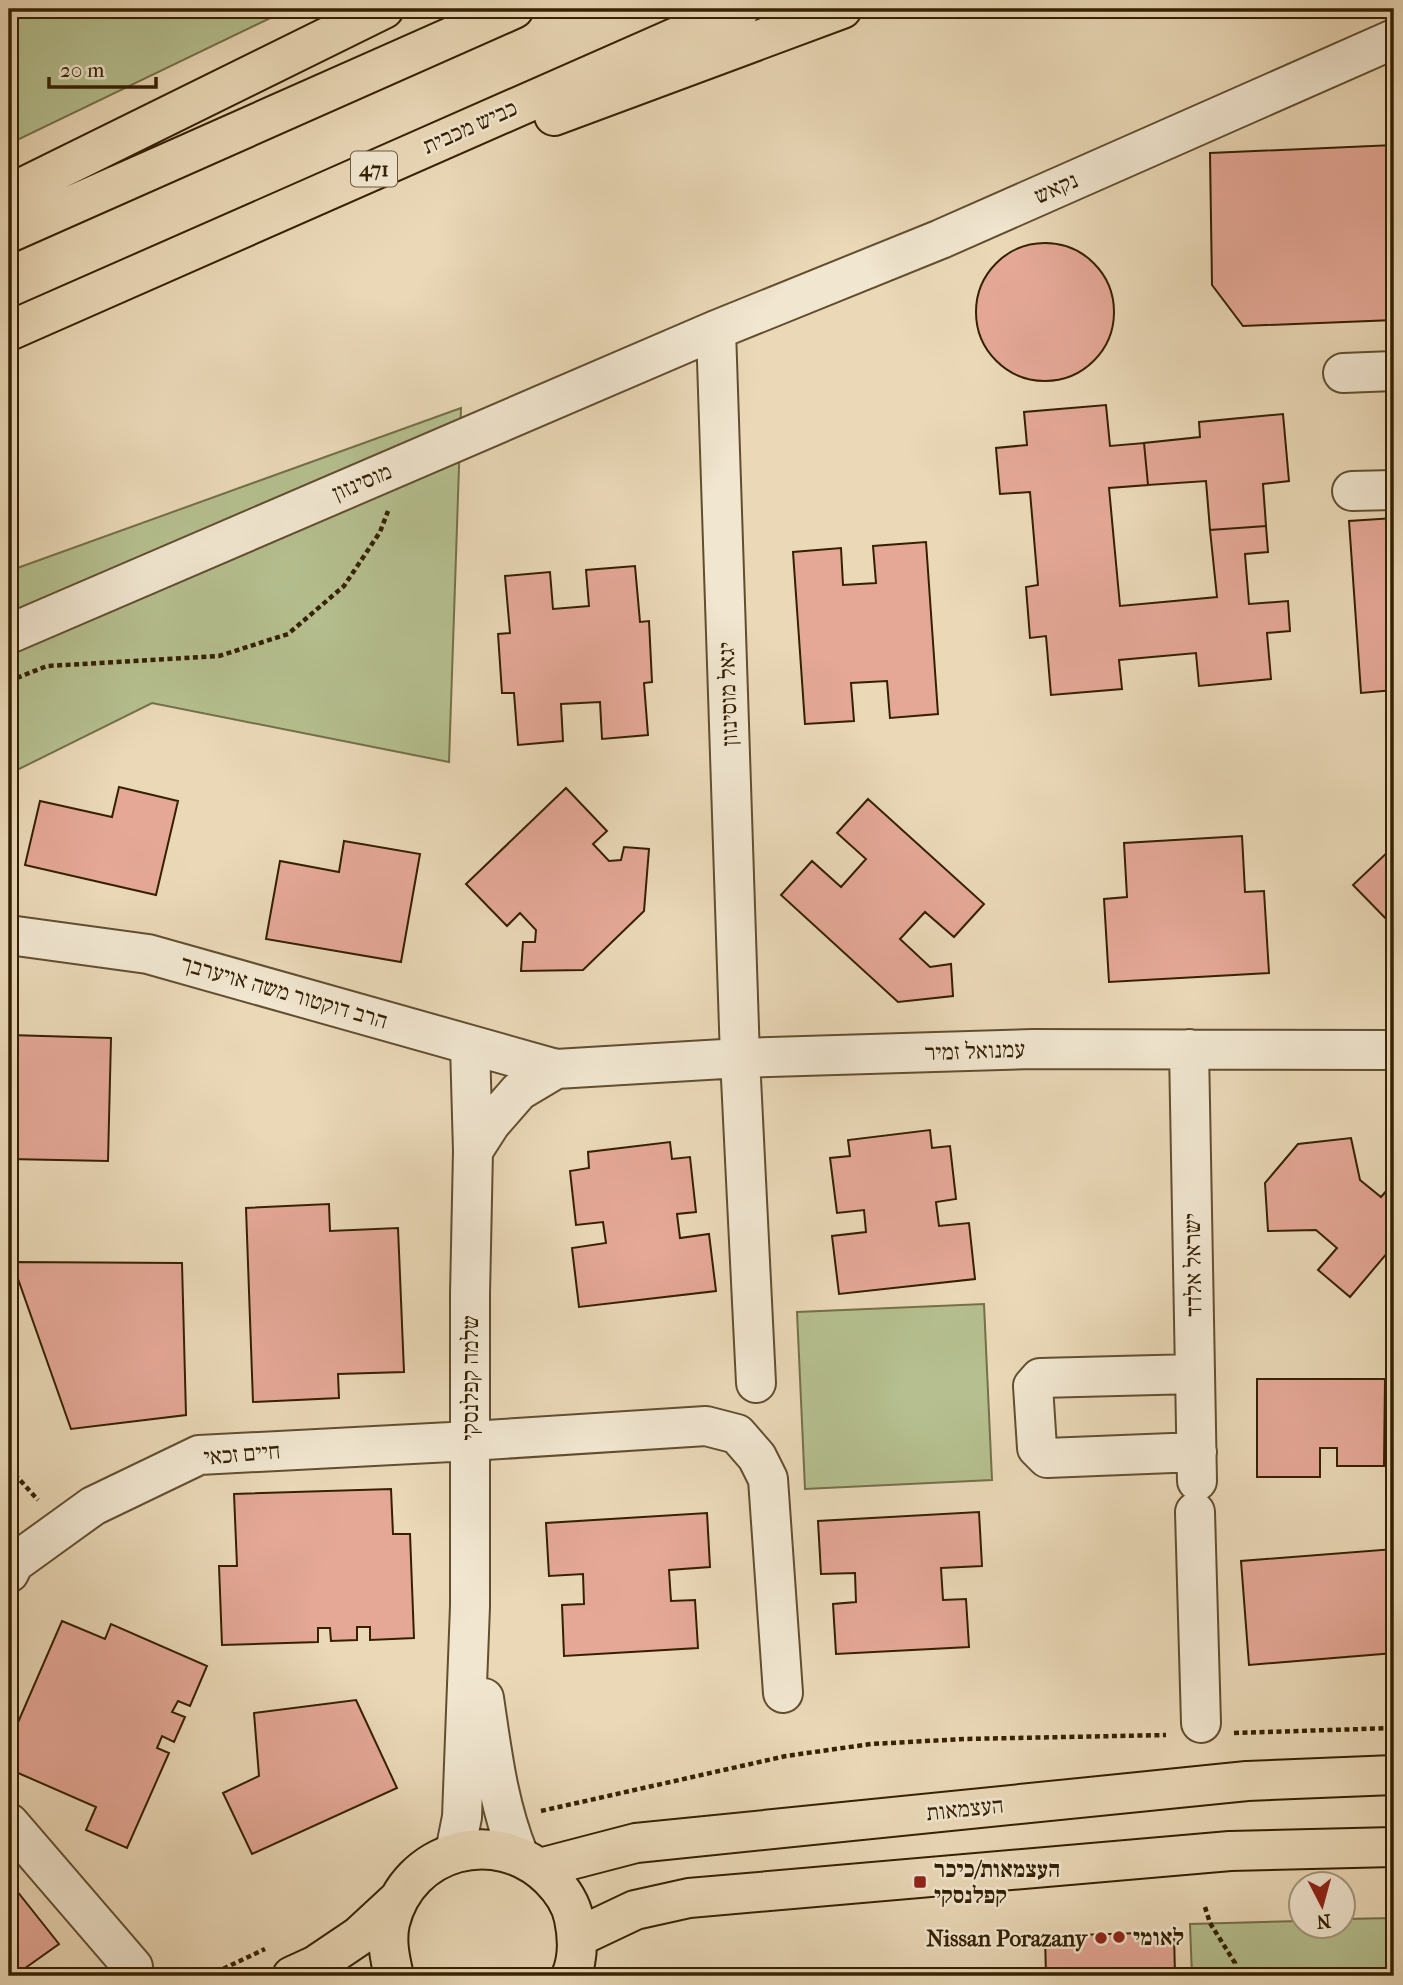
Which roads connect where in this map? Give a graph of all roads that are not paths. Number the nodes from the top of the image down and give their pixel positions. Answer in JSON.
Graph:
{"nodes":[{"id":1,"x":384,"y":9,"type":"edge"},
{"id":2,"x":514,"y":9,"type":"edge"},
{"id":3,"x":740,"y":9,"type":"edge"},
{"id":4,"x":842,"y":9,"type":"edge"},
{"id":5,"x":1394,"y":39,"type":"edge"},
{"id":6,"x":9,"y":194,"type":"edge"},
{"id":7,"x":9,"y":233,"type":"edge"},
{"id":8,"x":155,"y":265,"type":"junction"},
{"id":9,"x":716,"y":330,"type":"junction"},
{"id":10,"x":9,"y":331,"type":"edge"},
{"id":11,"x":1394,"y":371,"type":"edge"},
{"id":12,"x":1343,"y":373,"type":"dead end"},
{"id":13,"x":1394,"y":490,"type":"edge"},
{"id":14,"x":1352,"y":491,"type":"dead end"},
{"id":15,"x":9,"y":634,"type":"edge"},
{"id":16,"x":9,"y":935,"type":"edge"},
{"id":17,"x":470,"y":1045,"type":"junction"},
{"id":18,"x":1189,"y":1049,"type":"junction"},
{"id":19,"x":1394,"y":1050,"type":"edge"},
{"id":20,"x":740,"y":1058,"type":"junction"},
{"id":21,"x":556,"y":1069,"type":"junction"},
{"id":22,"x":473,"y":1151,"type":"junction"},
{"id":23,"x":1195,"y":1374,"type":"junction"},
{"id":24,"x":756,"y":1382,"type":"dead end"},
{"id":25,"x":470,"y":1441,"type":"junction"},
{"id":26,"x":1196,"y":1482,"type":"junction"},
{"id":27,"x":9,"y":1573,"type":"edge"},
{"id":28,"x":470,"y":1606,"type":"junction"},
{"id":29,"x":783,"y":1693,"type":"dead end"},
{"id":30,"x":1201,"y":1723,"type":"dead end"},
{"id":31,"x":1394,"y":1775,"type":"edge"},
{"id":32,"x":9,"y":1824,"type":"edge"},
{"id":33,"x":1394,"y":1847,"type":"edge"},
{"id":34,"x":455,"y":1852,"type":"junction"},
{"id":35,"x":529,"y":1862,"type":"junction"},
{"id":36,"x":399,"y":1899,"type":"junction"},
{"id":37,"x":578,"y":1937,"type":"junction"},
{"id":38,"x":132,"y":1967,"type":"dead end"},
{"id":39,"x":292,"y":1976,"type":"edge"},
{"id":40,"x":394,"y":1976,"type":"edge"},
{"id":41,"x":571,"y":1976,"type":"edge"}],
"edges":[{"from":1,"to":6,"type":"main road"},
{"from":2,"to":7,"type":"main road"},
{"from":3,"to":8,"type":"main road","name":"כביש מכבית","number":"471"},
{"from":4,"to":8,"type":"main road"},
{"from":5,"to":9,"type":"street","name":"נקאש"},
{"from":8,"to":10,"type":"main road","name":"כביש מכבית","number":"471"},
{"from":9,"to":15,"type":"street","name":"מוסינזון"},
{"from":9,"to":20,"type":"street","name":"יגאל מוסינזון"},
{"from":11,"to":12,"type":"street"},
{"from":13,"to":14,"type":"street"},
{"from":16,"to":17,"type":"street","name":"הרב דוקטור משה אויערבך"},
{"from":17,"to":21,"type":"street","name":"הרב דוקטור משה אויערבך"},
{"from":17,"to":22,"type":"street","name":"שלמה קפלנסקי"},
{"from":18,"to":19,"type":"street","name":"עמנואל זמיר"},
{"from":18,"to":20,"type":"street","name":"עמנואל זמיר"},
{"from":18,"to":23,"type":"street","name":"ישראל אלדד"},
{"from":20,"to":21,"type":"street","name":"עמנואל זמיר"},
{"from":20,"to":24,"type":"street","name":"יגאל מוסינזון"},
{"from":21,"to":22,"type":"street"},
{"from":22,"to":25,"type":"street","name":"שלמה קפלנסקי"},
{"from":23,"to":26,"type":"street","name":"ישראל אלדד"},
{"from":23,"to":26,"type":"street"},
{"from":25,"to":27,"type":"street","name":"חיים זכאי"},
{"from":25,"to":28,"type":"street","name":"שלמה קפלנסקי"},
{"from":25,"to":29,"type":"street","name":"חיים זכאי"},
{"from":26,"to":30,"type":"street","name":"ישראל אלדד"},
{"from":28,"to":34,"type":"street","name":"שלמה קפלנסקי"},
{"from":28,"to":35,"type":"street","name":"שלמה קפלנסקי"},
{"from":31,"to":35,"type":"main road","name":"העצמאות"},
{"from":32,"to":38,"type":"street"},
{"from":33,"to":37,"type":"main road"},
{"from":34,"to":35,"type":"main road"},
{"from":34,"to":36,"type":"main road"},
{"from":35,"to":37,"type":"main road"},
{"from":36,"to":39,"type":"main road"},
{"from":36,"to":40,"type":"main road"},
{"from":37,"to":41,"type":"main road"}]}
